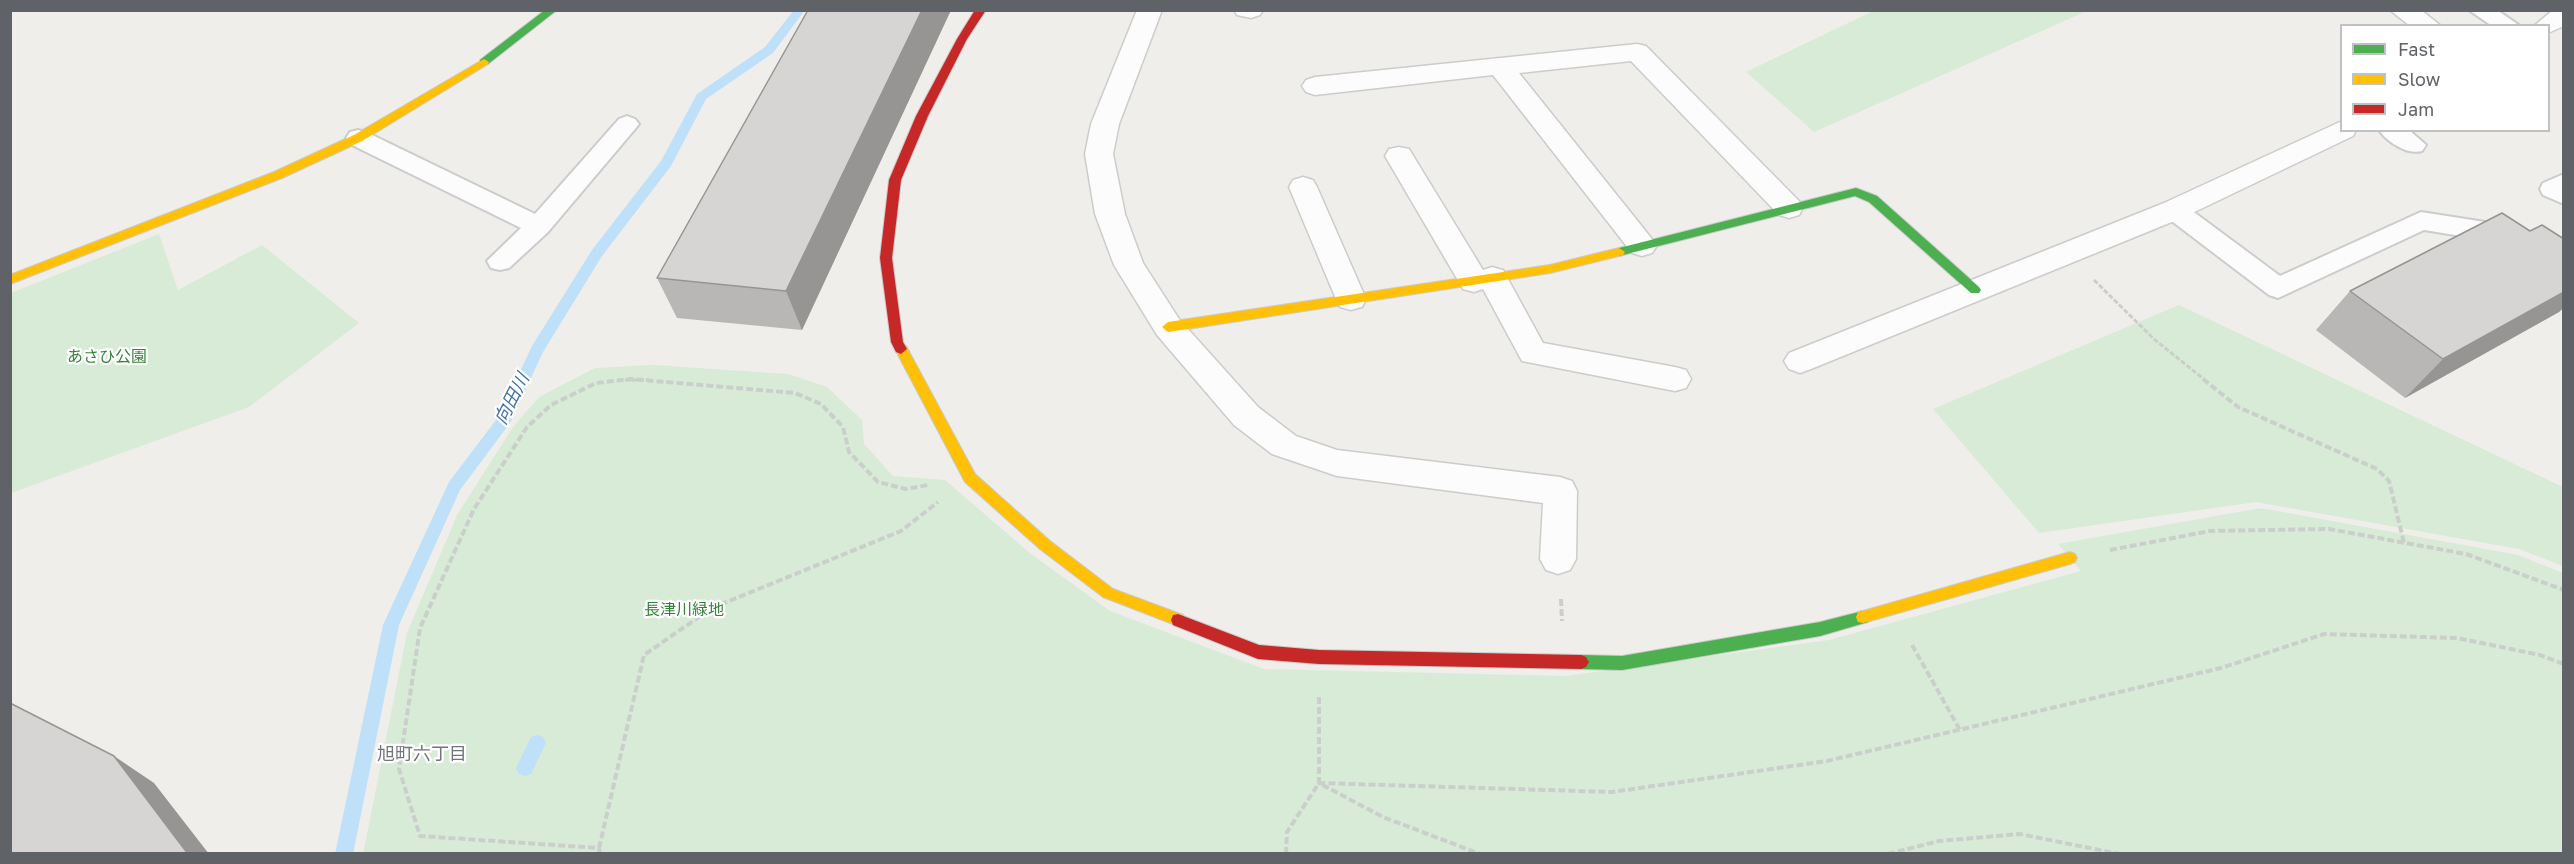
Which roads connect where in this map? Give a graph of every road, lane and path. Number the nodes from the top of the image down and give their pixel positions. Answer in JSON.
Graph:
{"nodes":[{"id":1,"x":552,"y":10,"type":"edge"},
{"id":2,"x":981,"y":10,"type":"edge"},
{"id":3,"x":1150,"y":10,"type":"edge"},
{"id":4,"x":1246,"y":10,"type":"edge"},
{"id":5,"x":1251,"y":10,"type":"edge"},
{"id":6,"x":2402,"y":10,"type":"edge"},
{"id":7,"x":2480,"y":10,"type":"edge"},
{"id":8,"x":2564,"y":15,"type":"edge"},
{"id":9,"x":2426,"y":24,"type":"edge"},
{"id":10,"x":2505,"y":24,"type":"edge"},
{"id":11,"x":2549,"y":24,"type":"edge"},
{"id":12,"x":1500,"y":66,"type":"junction"},
{"id":13,"x":1315,"y":86,"type":"dead end"},
{"id":14,"x":627,"y":124,"type":"dead end"},
{"id":15,"x":2340,"y":131,"type":"edge"},
{"id":16,"x":2394,"y":132,"type":"edge"},
{"id":17,"x":357,"y":138,"type":"junction"},
{"id":18,"x":2414,"y":145,"type":"dead end"},
{"id":19,"x":1399,"y":156,"type":"dead end"},
{"id":20,"x":2564,"y":182,"type":"edge"},
{"id":21,"x":1303,"y":187,"type":"dead end"},
{"id":22,"x":2564,"y":196,"type":"edge"},
{"id":23,"x":1789,"y":208,"type":"junction"},
{"id":24,"x":2174,"y":210,"type":"junction"},
{"id":25,"x":539,"y":226,"type":"junction"},
{"id":26,"x":1642,"y":246,"type":"junction"},
{"id":27,"x":2067,"y":254,"type":"junction"},
{"id":28,"x":500,"y":261,"type":"dead end"},
{"id":29,"x":2564,"y":265,"type":"edge"},
{"id":30,"x":1483,"y":279,"type":"junction"},
{"id":31,"x":10,"y":280,"type":"edge"},
{"id":32,"x":1975,"y":290,"type":"junction"},
{"id":33,"x":1351,"y":299,"type":"junction"},
{"id":34,"x":1168,"y":327,"type":"junction"},
{"id":35,"x":1800,"y":361,"type":"dead end"},
{"id":36,"x":1675,"y":379,"type":"dead end"},
{"id":37,"x":970,"y":478,"type":"junction"},
{"id":38,"x":2404,"y":543,"type":"junction"},
{"id":39,"x":2070,"y":558,"type":"joint"},
{"id":40,"x":1558,"y":559,"type":"dead end"},
{"id":41,"x":2564,"y":590,"type":"edge"},
{"id":42,"x":1892,"y":609,"type":"junction"},
{"id":43,"x":1319,"y":657,"type":"junction"},
{"id":44,"x":2564,"y":664,"type":"edge"},
{"id":45,"x":1960,"y":730,"type":"junction"},
{"id":46,"x":1319,"y":783,"type":"junction"},
{"id":47,"x":599,"y":851,"type":"edge"},
{"id":48,"x":1286,"y":854,"type":"edge"},
{"id":49,"x":1480,"y":854,"type":"edge"},
{"id":50,"x":1888,"y":854,"type":"edge"},
{"id":51,"x":2119,"y":854,"type":"edge"}],
"edges":[{"from":1,"to":17,"type":"street"},
{"from":2,"to":37,"type":"street"},
{"from":3,"to":34,"type":"street"},
{"from":4,"to":5,"type":"street"},
{"from":6,"to":9,"type":"street"},
{"from":7,"to":10,"type":"lane"},
{"from":8,"to":11,"type":"street"},
{"from":12,"to":13,"type":"street"},
{"from":12,"to":23,"type":"street"},
{"from":12,"to":26,"type":"street"},
{"from":14,"to":25,"type":"lane"},
{"from":15,"to":24,"type":"street"},
{"from":16,"to":18,"type":"lane"},
{"from":17,"to":25,"type":"lane"},
{"from":17,"to":31,"type":"street"},
{"from":19,"to":30,"type":"street"},
{"from":20,"to":22,"type":"lane"},
{"from":21,"to":33,"type":"street"},
{"from":23,"to":26,"type":"street"},
{"from":23,"to":32,"type":"street"},
{"from":24,"to":27,"type":"street"},
{"from":24,"to":29,"type":"lane"},
{"from":25,"to":28,"type":"lane"},
{"from":26,"to":30,"type":"street"},
{"from":27,"to":32,"type":"street"},
{"from":27,"to":38,"type":"path"},
{"from":30,"to":33,"type":"street"},
{"from":30,"to":36,"type":"street"},
{"from":32,"to":35,"type":"street"},
{"from":33,"to":34,"type":"street"},
{"from":34,"to":40,"type":"street"},
{"from":37,"to":43,"type":"street"},
{"from":37,"to":47,"type":"path"},
{"from":37,"to":47,"type":"path"},
{"from":38,"to":39,"type":"path"},
{"from":38,"to":41,"type":"path"},
{"from":39,"to":42,"type":"street"},
{"from":42,"to":43,"type":"street"},
{"from":42,"to":45,"type":"path"},
{"from":43,"to":46,"type":"path"},
{"from":44,"to":45,"type":"path"},
{"from":45,"to":46,"type":"path"},
{"from":46,"to":48,"type":"path"},
{"from":46,"to":49,"type":"path"},
{"from":50,"to":51,"type":"path"}]}
